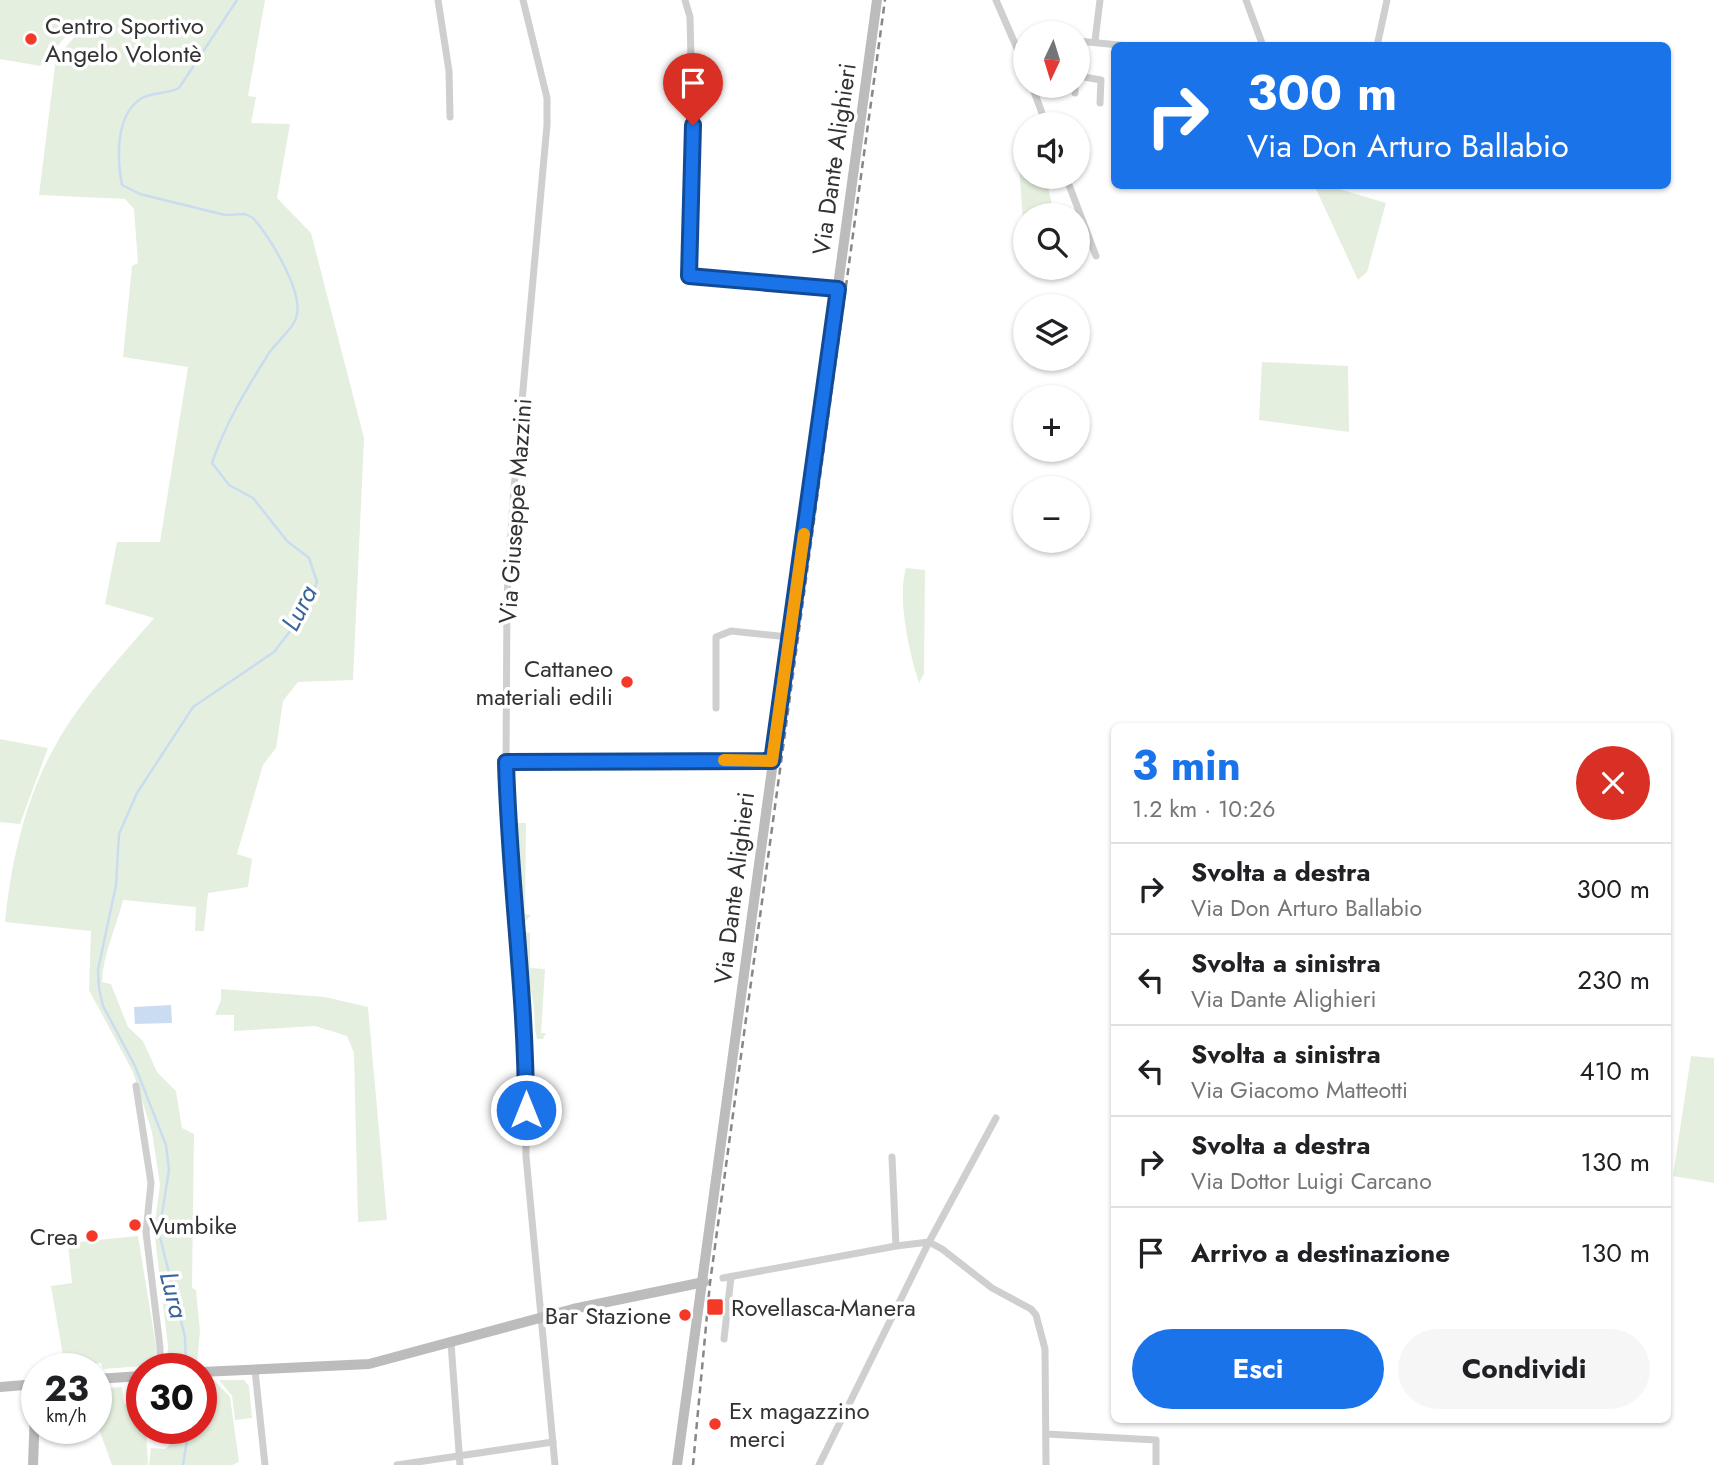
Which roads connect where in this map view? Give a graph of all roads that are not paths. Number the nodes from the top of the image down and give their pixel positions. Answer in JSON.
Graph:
{"nodes":[{"id":1,"x":438,"y":0,"type":"edge"},
{"id":2,"x":523,"y":0,"type":"edge"},
{"id":3,"x":685,"y":0,"type":"edge"},
{"id":4,"x":877,"y":0,"type":"edge"},
{"id":5,"x":996,"y":0,"type":"edge"},
{"id":6,"x":1100,"y":0,"type":"edge"},
{"id":7,"x":1246,"y":0,"type":"edge"},
{"id":8,"x":1387,"y":0,"type":"edge"},
{"id":9,"x":1013,"y":36,"type":"edge"},
{"id":10,"x":1090,"y":41,"type":"edge"},
{"id":11,"x":1095,"y":41,"type":"junction"},
{"id":12,"x":1262,"y":42,"type":"edge"},
{"id":13,"x":1378,"y":42,"type":"edge"},
{"id":14,"x":1111,"y":43,"type":"edge"},
{"id":15,"x":1090,"y":78,"type":"edge"},
{"id":16,"x":1100,"y":103,"type":"dead end"},
{"id":17,"x":450,"y":117,"type":"dead end"},
{"id":18,"x":1071,"y":189,"type":"edge"},
{"id":19,"x":1096,"y":256,"type":"dead end"},
{"id":20,"x":838,"y":289,"type":"junction"},
{"id":21,"x":789,"y":637,"type":"junction"},
{"id":22,"x":716,"y":708,"type":"dead end"},
{"id":23,"x":772,"y":761,"type":"junction"},
{"id":24,"x":506,"y":762,"type":"junction"},
{"id":25,"x":136,"y":1086,"type":"dead end"},
{"id":26,"x":996,"y":1118,"type":"dead end"},
{"id":27,"x":892,"y":1157,"type":"dead end"},
{"id":28,"x":929,"y":1242,"type":"junction"},
{"id":29,"x":896,"y":1246,"type":"junction"},
{"id":30,"x":704,"y":1282,"type":"junction"},
{"id":31,"x":541,"y":1318,"type":"junction"},
{"id":32,"x":724,"y":1339,"type":"dead end"},
{"id":33,"x":450,"y":1343,"type":"junction"},
{"id":34,"x":160,"y":1353,"type":"edge"},
{"id":35,"x":255,"y":1370,"type":"junction"},
{"id":36,"x":217,"y":1371,"type":"edge"},
{"id":37,"x":21,"y":1385,"type":"edge"},
{"id":38,"x":0,"y":1387,"type":"edge"},
{"id":39,"x":1046,"y":1434,"type":"junction"},
{"id":40,"x":553,"y":1442,"type":"junction"},
{"id":41,"x":34,"y":1444,"type":"edge"},
{"id":42,"x":460,"y":1461,"type":"edge"},
{"id":43,"x":33,"y":1465,"type":"edge"},
{"id":44,"x":265,"y":1465,"type":"edge"},
{"id":45,"x":397,"y":1465,"type":"edge"},
{"id":46,"x":555,"y":1465,"type":"edge"},
{"id":47,"x":677,"y":1465,"type":"edge"},
{"id":48,"x":819,"y":1465,"type":"edge"},
{"id":49,"x":1046,"y":1465,"type":"edge"},
{"id":50,"x":1156,"y":1465,"type":"edge"}],
"edges":[{"from":1,"to":17,"type":"street"},
{"from":2,"to":24,"type":"street","name":"Via Giuseppe Mazzini"},
{"from":3,"to":20,"type":"street"},
{"from":4,"to":20,"type":"street","name":"Via Dante Alighieri"},
{"from":5,"to":9,"type":"street"},
{"from":6,"to":11,"type":"street"},
{"from":7,"to":12,"type":"street"},
{"from":8,"to":13,"type":"street"},
{"from":10,"to":11,"type":"street"},
{"from":11,"to":14,"type":"street"},
{"from":15,"to":16,"type":"street"},
{"from":18,"to":19,"type":"street"},
{"from":20,"to":21,"type":"street","name":"Via Dante Alighieri"},
{"from":21,"to":22,"type":"street"},
{"from":21,"to":23,"type":"street","name":"Via Dante Alighieri"},
{"from":23,"to":24,"type":"street"},
{"from":23,"to":30,"type":"street","name":"Via Dante Alighieri"},
{"from":24,"to":31,"type":"street","name":"Via Giuseppe Mazzini"},
{"from":25,"to":34,"type":"street"},
{"from":26,"to":28,"type":"street"},
{"from":27,"to":29,"type":"street"},
{"from":28,"to":29,"type":"street"},
{"from":28,"to":39,"type":"street"},
{"from":28,"to":48,"type":"street"},
{"from":29,"to":32,"type":"street"},
{"from":30,"to":31,"type":"street"},
{"from":30,"to":47,"type":"street","name":"Via Dante Alighieri"},
{"from":31,"to":33,"type":"street"},
{"from":31,"to":40,"type":"street","name":"Via Giuseppe Mazzini"},
{"from":33,"to":35,"type":"street"},
{"from":33,"to":42,"type":"street"},
{"from":35,"to":36,"type":"street"},
{"from":35,"to":44,"type":"street"},
{"from":37,"to":38,"type":"street"},
{"from":39,"to":49,"type":"street"},
{"from":39,"to":50,"type":"street"},
{"from":40,"to":42,"type":"street"},
{"from":40,"to":46,"type":"street","name":"Via Giuseppe Mazzini"},
{"from":41,"to":43,"type":"street"},
{"from":42,"to":45,"type":"street"}]}
